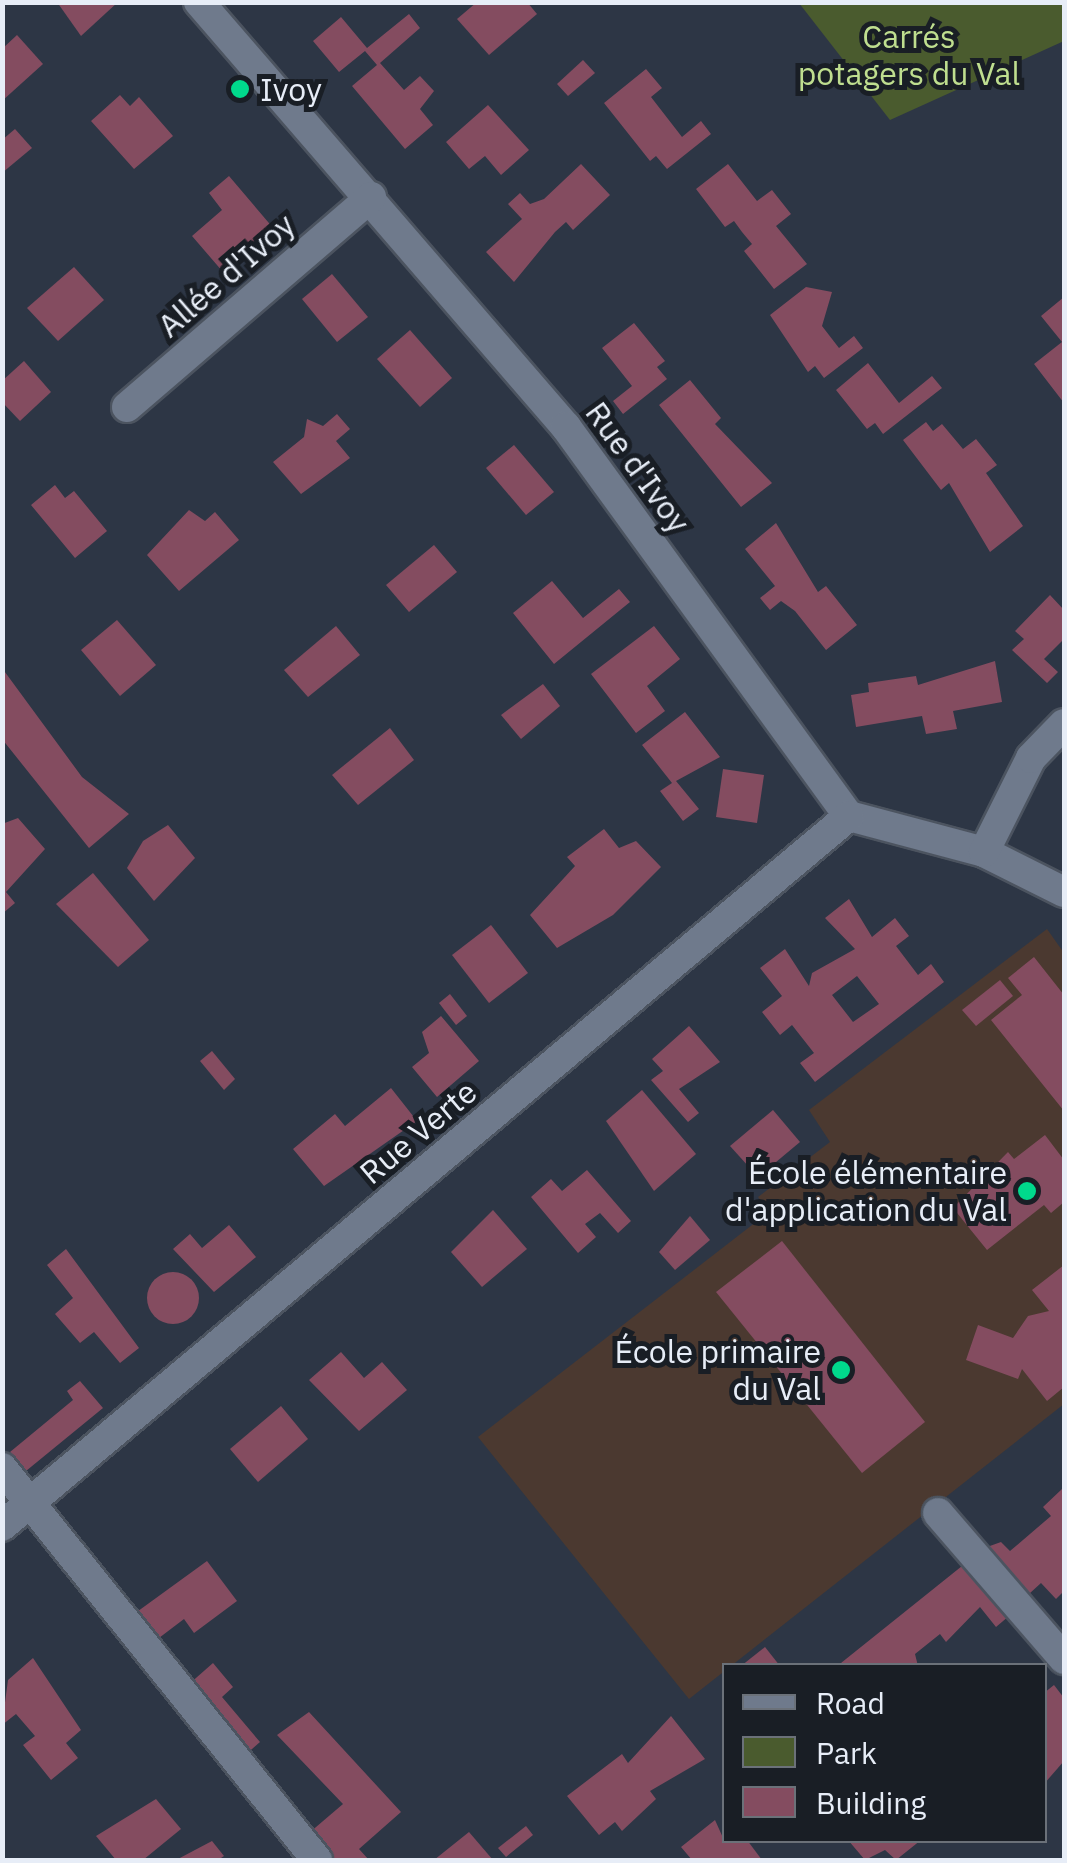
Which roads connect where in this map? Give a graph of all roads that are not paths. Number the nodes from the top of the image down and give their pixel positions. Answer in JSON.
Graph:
{"nodes":[{"id":1,"x":200,"y":2,"type":"edge"},
{"id":2,"x":370,"y":198,"type":"junction"},
{"id":3,"x":127,"y":406,"type":"dead end"},
{"id":4,"x":1064,"y":724,"type":"edge"},
{"id":5,"x":849,"y":816,"type":"junction"},
{"id":6,"x":984,"y":852,"type":"junction"},
{"id":7,"x":1064,"y":892,"type":"edge"},
{"id":8,"x":2,"y":1468,"type":"edge"},
{"id":9,"x":32,"y":1502,"type":"junction"},
{"id":10,"x":938,"y":1513,"type":"dead end"},
{"id":11,"x":2,"y":1526,"type":"edge"},
{"id":12,"x":1064,"y":1659,"type":"edge"},
{"id":13,"x":317,"y":1860,"type":"edge"}],
"edges":[{"from":1,"to":2,"type":"street","name":"Rue d'Ivoy"},
{"from":2,"to":3,"type":"street","name":"Allée d'Ivoy"},
{"from":2,"to":5,"type":"street","name":"Rue d'Ivoy"},
{"from":4,"to":6,"type":"street"},
{"from":5,"to":6,"type":"street"},
{"from":5,"to":9,"type":"street","name":"Rue Verte"},
{"from":6,"to":7,"type":"street"},
{"from":8,"to":9,"type":"street"},
{"from":9,"to":11,"type":"street","name":"Rue Verte"},
{"from":9,"to":13,"type":"street"},
{"from":10,"to":12,"type":"street"}]}
